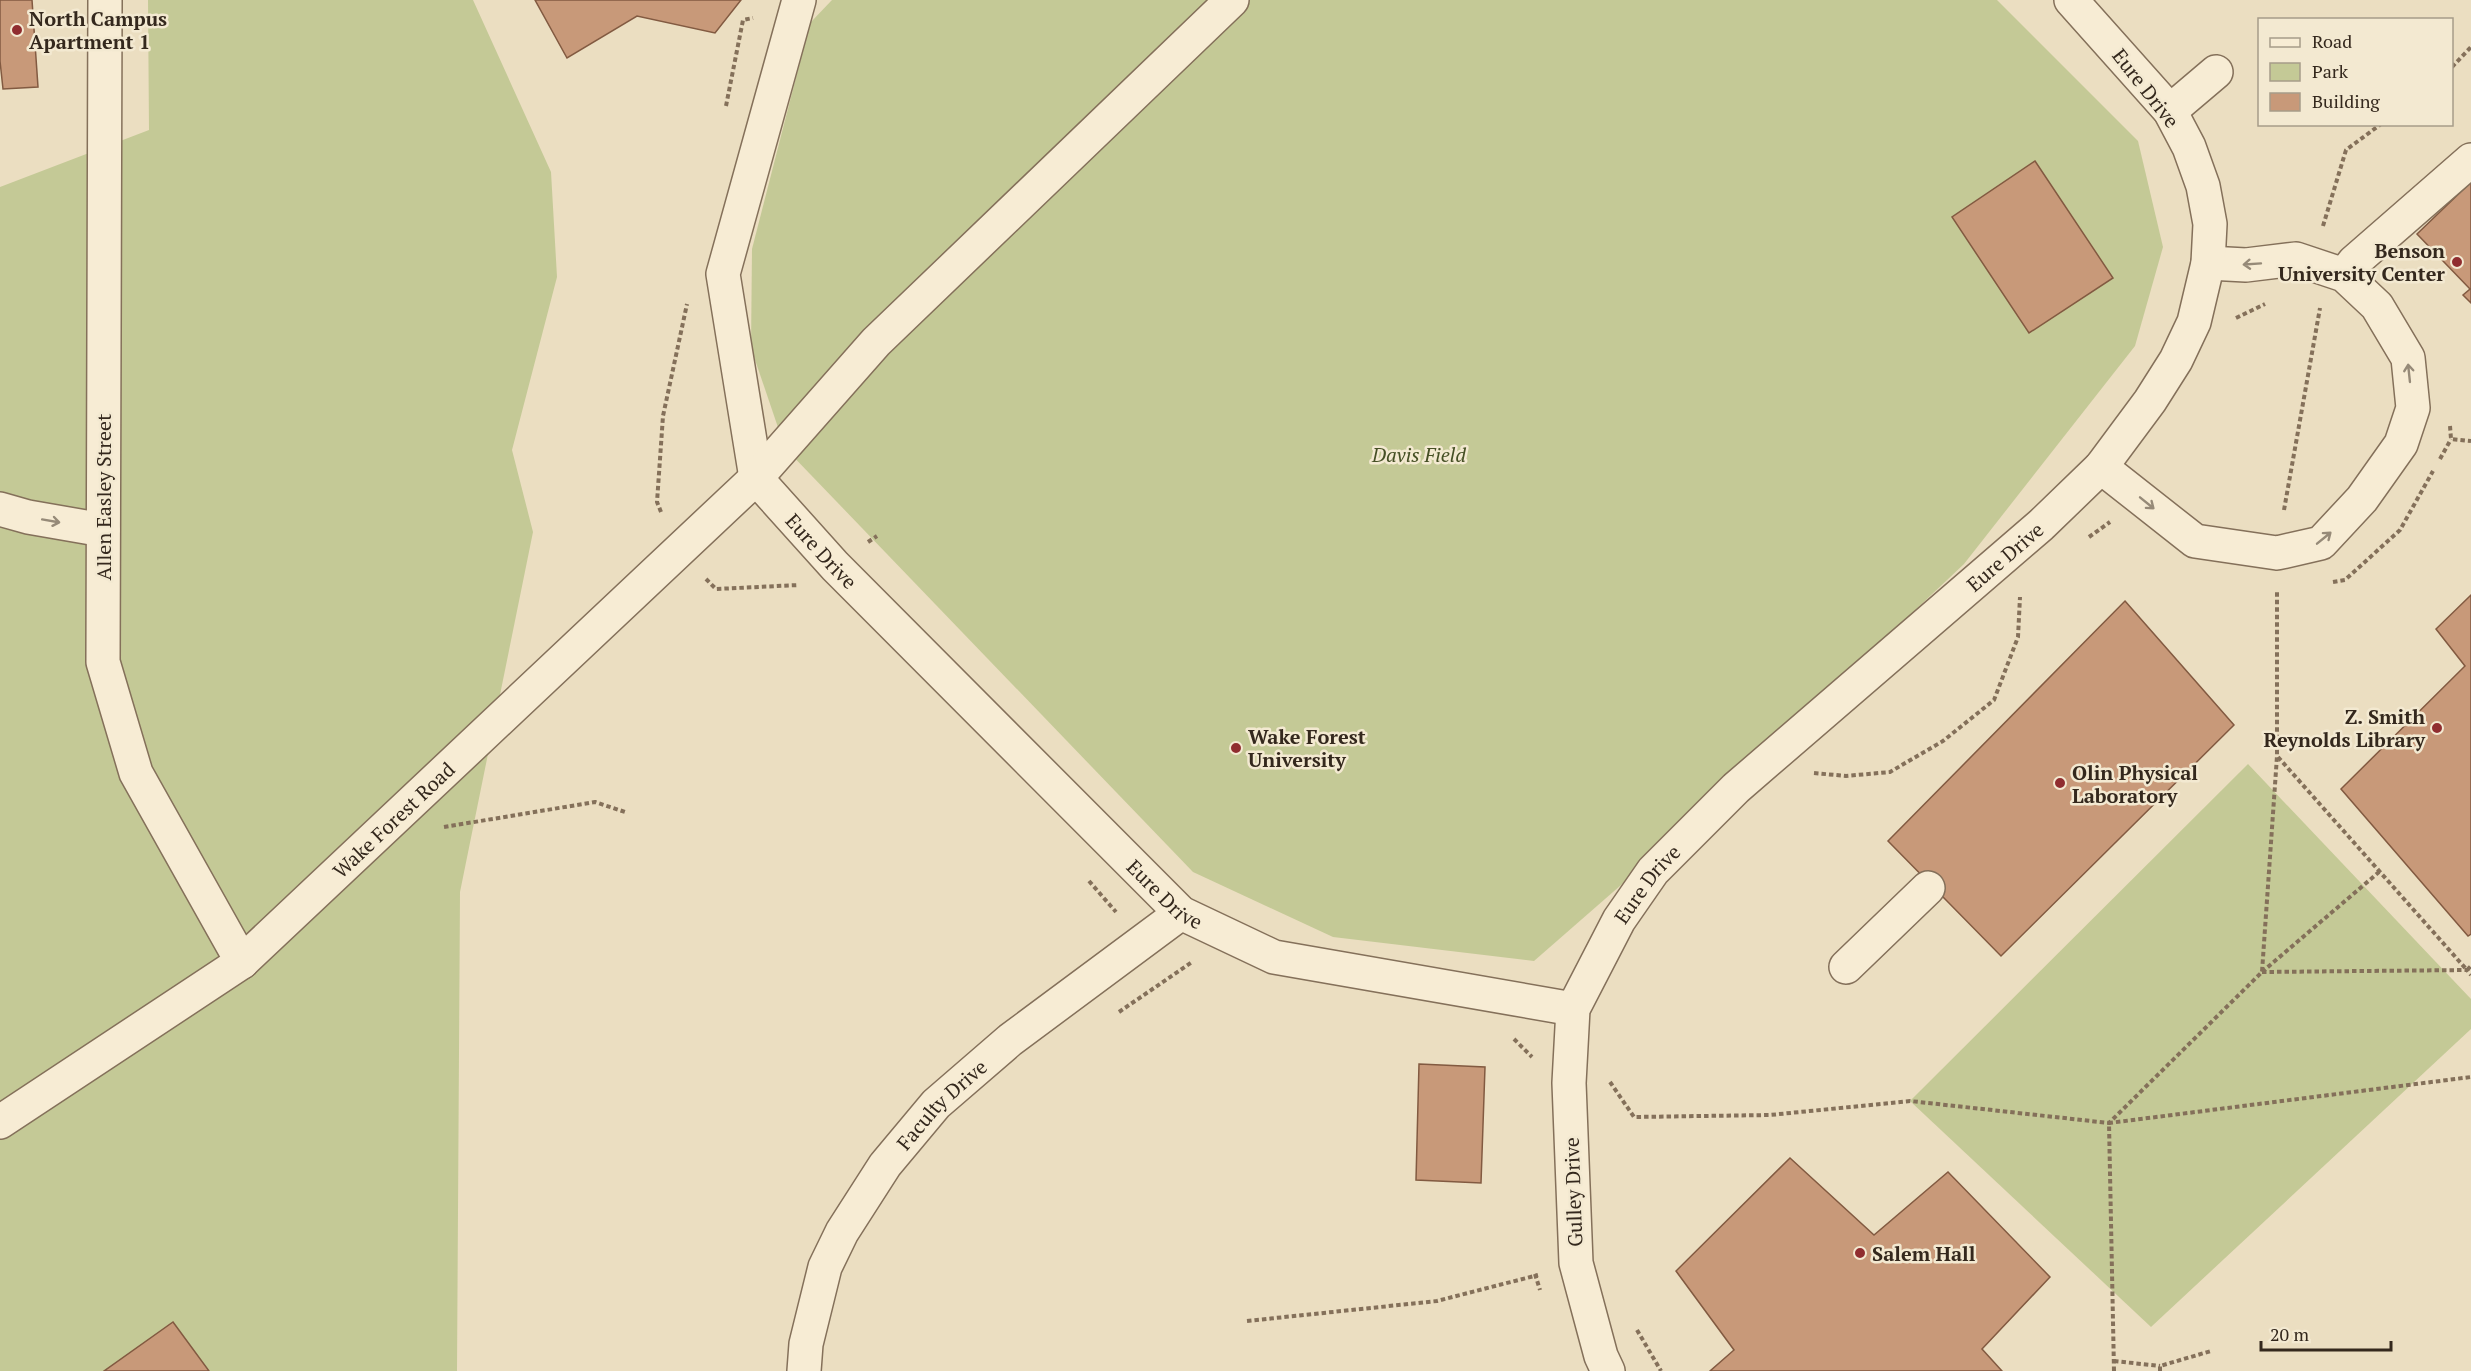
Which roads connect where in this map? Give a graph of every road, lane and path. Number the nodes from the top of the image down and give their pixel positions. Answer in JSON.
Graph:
{"nodes":[{"id":1,"x":105,"y":0,"type":"edge"},
{"id":2,"x":798,"y":0,"type":"edge"},
{"id":3,"x":1232,"y":0,"type":"edge"},
{"id":4,"x":2071,"y":0,"type":"edge"},
{"id":5,"x":2471,"y":47,"type":"edge"},
{"id":6,"x":2453,"y":65,"type":"edge"},
{"id":7,"x":2216,"y":72,"type":"dead end"},
{"id":8,"x":2170,"y":111,"type":"junction"},
{"id":9,"x":2378,"y":126,"type":"edge"},
{"id":10,"x":2471,"y":160,"type":"edge"},
{"id":11,"x":2323,"y":226,"type":"dead end"},
{"id":12,"x":2208,"y":263,"type":"junction"},
{"id":13,"x":2335,"y":272,"type":"junction"},
{"id":14,"x":2449,"y":416,"type":"dead end"},
{"id":15,"x":2471,"y":441,"type":"edge"},
{"id":16,"x":2101,"y":467,"type":"junction"},
{"id":17,"x":756,"y":478,"type":"junction"},
{"id":18,"x":0,"y":509,"type":"edge"},
{"id":19,"x":2112,"y":520,"type":"dead end"},
{"id":20,"x":103,"y":530,"type":"junction"},
{"id":21,"x":2085,"y":540,"type":"dead end"},
{"id":22,"x":2277,"y":553,"type":"junction"},
{"id":23,"x":2021,"y":587,"type":"dead end"},
{"id":24,"x":2266,"y":591,"type":"dead end"},
{"id":25,"x":2277,"y":593,"type":"junction"},
{"id":26,"x":2277,"y":756,"type":"junction"},
{"id":27,"x":1811,"y":772,"type":"dead end"},
{"id":28,"x":625,"y":812,"type":"dead end"},
{"id":29,"x":400,"y":813,"type":"junction"},
{"id":30,"x":2379,"y":872,"type":"junction"},
{"id":31,"x":1928,"y":888,"type":"dead end"},
{"id":32,"x":1181,"y":913,"type":"junction"},
{"id":33,"x":1199,"y":957,"type":"dead end"},
{"id":34,"x":242,"y":962,"type":"junction"},
{"id":35,"x":2471,"y":966,"type":"edge"},
{"id":36,"x":1846,"y":967,"type":"dead end"},
{"id":37,"x":2467,"y":970,"type":"junction"},
{"id":38,"x":2262,"y":972,"type":"junction"},
{"id":39,"x":2471,"y":975,"type":"edge"},
{"id":40,"x":1573,"y":1009,"type":"junction"},
{"id":41,"x":1111,"y":1017,"type":"dead end"},
{"id":42,"x":1510,"y":1035,"type":"dead end"},
{"id":43,"x":1570,"y":1058,"type":"junction"},
{"id":44,"x":2471,"y":1077,"type":"edge"},
{"id":45,"x":0,"y":1122,"type":"edge"},
{"id":46,"x":2109,"y":1123,"type":"junction"},
{"id":47,"x":1576,"y":1263,"type":"junction"},
{"id":48,"x":1247,"y":1321,"type":"dead end"},
{"id":49,"x":2211,"y":1351,"type":"dead end"},
{"id":50,"x":2114,"y":1360,"type":"junction"},
{"id":51,"x":2160,"y":1368,"type":"edge"},
{"id":52,"x":804,"y":1371,"type":"edge"},
{"id":53,"x":1608,"y":1371,"type":"edge"},
{"id":54,"x":2114,"y":1371,"type":"edge"}],
"edges":[{"from":1,"to":20,"type":"street","name":"Allen Easley Street"},
{"from":2,"to":17,"type":"street"},
{"from":3,"to":17,"type":"street","name":"Wake Forest Road"},
{"from":4,"to":8,"type":"street","name":"Eure Drive"},
{"from":5,"to":6,"type":"path"},
{"from":7,"to":8,"type":"street"},
{"from":8,"to":12,"type":"street","name":"Eure Drive"},
{"from":9,"to":11,"type":"path"},
{"from":10,"to":13,"type":"street"},
{"from":13,"to":12,"type":"street","one_way":true},
{"from":12,"to":16,"type":"street","name":"Eure Drive"},
{"from":13,"to":22,"type":"path"},
{"from":22,"to":13,"type":"street","one_way":true},
{"from":14,"to":15,"type":"path"},
{"from":16,"to":22,"type":"street","one_way":true},
{"from":16,"to":40,"type":"street","name":"Eure Drive"},
{"from":17,"to":29,"type":"street","name":"Wake Forest Road"},
{"from":17,"to":32,"type":"street","name":"Eure Drive"},
{"from":18,"to":20,"type":"street","one_way":true},
{"from":19,"to":21,"type":"path"},
{"from":20,"to":34,"type":"street","name":"Allen Easley Street"},
{"from":22,"to":25,"type":"path"},
{"from":23,"to":27,"type":"path"},
{"from":24,"to":25,"type":"path"},
{"from":25,"to":26,"type":"path"},
{"from":26,"to":30,"type":"path"},
{"from":26,"to":38,"type":"path"},
{"from":28,"to":29,"type":"path"},
{"from":29,"to":34,"type":"street","name":"Wake Forest Road"},
{"from":30,"to":37,"type":"path"},
{"from":30,"to":38,"type":"path"},
{"from":31,"to":36,"type":"street"},
{"from":32,"to":40,"type":"street","name":"Eure Drive"},
{"from":32,"to":52,"type":"street","name":"Faculty Drive"},
{"from":33,"to":41,"type":"path"},
{"from":34,"to":45,"type":"street","name":"Wake Forest Road"},
{"from":35,"to":37,"type":"path"},
{"from":37,"to":38,"type":"path"},
{"from":37,"to":39,"type":"path"},
{"from":38,"to":46,"type":"path"},
{"from":40,"to":43,"type":"street","name":"Gulley Drive"},
{"from":42,"to":43,"type":"path"},
{"from":43,"to":46,"type":"path"},
{"from":43,"to":47,"type":"street","name":"Gulley Drive"},
{"from":44,"to":46,"type":"path"},
{"from":46,"to":50,"type":"path"},
{"from":47,"to":48,"type":"path"},
{"from":47,"to":53,"type":"street","name":"Gulley Drive"},
{"from":49,"to":51,"type":"path"},
{"from":50,"to":51,"type":"path"},
{"from":50,"to":54,"type":"path"}]}
